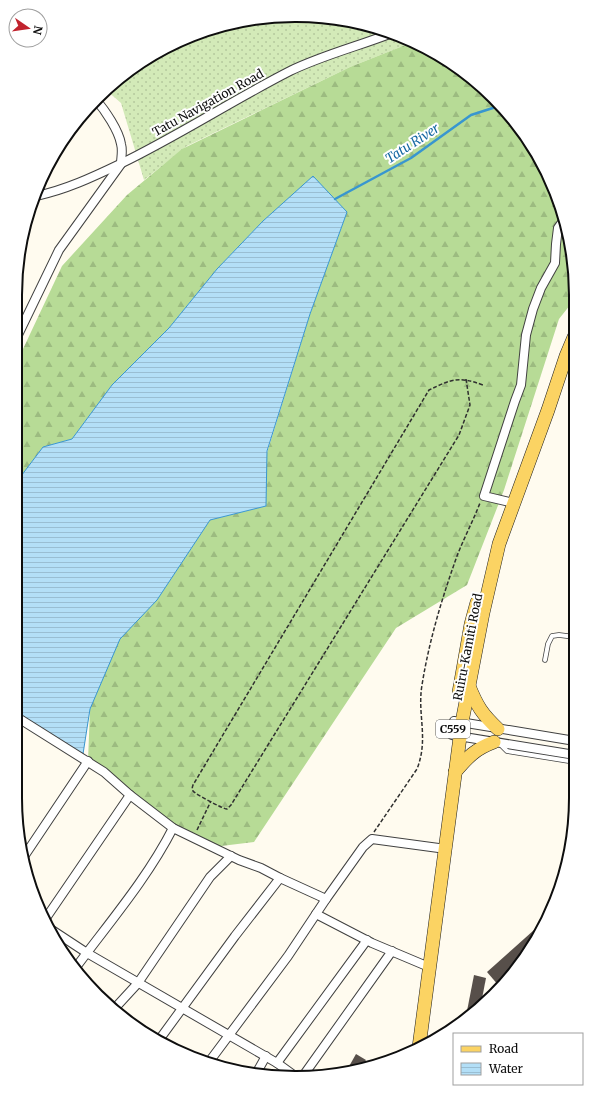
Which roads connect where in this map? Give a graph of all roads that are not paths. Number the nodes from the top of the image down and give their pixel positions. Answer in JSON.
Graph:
{"nodes":[{"id":1,"x":382,"y":37,"type":"edge"},
{"id":2,"x":99,"y":105,"type":"edge"},
{"id":3,"x":120,"y":164,"type":"junction"},
{"id":4,"x":42,"y":195,"type":"edge"},
{"id":5,"x":560,"y":226,"type":"edge"},
{"id":6,"x":22,"y":327,"type":"edge"},
{"id":7,"x":569,"y":349,"type":"edge"},
{"id":8,"x":514,"y":503,"type":"junction"},
{"id":9,"x":499,"y":544,"type":"junction"},
{"id":10,"x":569,"y":637,"type":"edge"},
{"id":11,"x":545,"y":660,"type":"dead end"},
{"id":12,"x":469,"y":686,"type":"junction"},
{"id":13,"x":22,"y":720,"type":"edge"},
{"id":14,"x":458,"y":721,"type":"junction"},
{"id":15,"x":498,"y":729,"type":"junction"},
{"id":16,"x":512,"y":731,"type":"junction"},
{"id":17,"x":456,"y":735,"type":"junction"},
{"id":18,"x":569,"y":740,"type":"edge"},
{"id":19,"x":497,"y":743,"type":"junction"},
{"id":20,"x":509,"y":745,"type":"junction"},
{"id":21,"x":569,"y":754,"type":"edge"},
{"id":22,"x":88,"y":761,"type":"junction"},
{"id":23,"x":569,"y":761,"type":"edge"},
{"id":24,"x":455,"y":772,"type":"junction"},
{"id":25,"x":130,"y":796,"type":"junction"},
{"id":26,"x":173,"y":828,"type":"junction"},
{"id":27,"x":443,"y":848,"type":"junction"},
{"id":28,"x":27,"y":852,"type":"edge"},
{"id":29,"x":231,"y":856,"type":"junction"},
{"id":30,"x":280,"y":878,"type":"junction"},
{"id":31,"x":326,"y":898,"type":"junction"},
{"id":32,"x":48,"y":914,"type":"edge"},
{"id":33,"x":316,"y":914,"type":"junction"},
{"id":34,"x":60,"y":935,"type":"edge"},
{"id":35,"x":367,"y":940,"type":"junction"},
{"id":36,"x":392,"y":951,"type":"junction"},
{"id":37,"x":87,"y":953,"type":"junction"},
{"id":38,"x":79,"y":964,"type":"edge"},
{"id":39,"x":429,"y":967,"type":"junction"},
{"id":40,"x":138,"y":983,"type":"junction"},
{"id":41,"x":118,"y":1006,"type":"edge"},
{"id":42,"x":182,"y":1009,"type":"junction"},
{"id":43,"x":229,"y":1035,"type":"junction"},
{"id":44,"x":162,"y":1036,"type":"edge"},
{"id":45,"x":420,"y":1041,"type":"edge"},
{"id":46,"x":266,"y":1056,"type":"junction"},
{"id":47,"x":212,"y":1058,"type":"edge"},
{"id":48,"x":277,"y":1063,"type":"junction"},
{"id":49,"x":259,"y":1069,"type":"edge"},
{"id":50,"x":307,"y":1070,"type":"edge"},
{"id":51,"x":287,"y":1071,"type":"edge"}],
"edges":[{"from":1,"to":3,"type":"street","name":"Tatu Navigation Road"},
{"from":2,"to":3,"type":"street"},
{"from":3,"to":4,"type":"street","name":"Tatu Navigation Road"},
{"from":3,"to":6,"type":"street"},
{"from":5,"to":8,"type":"street"},
{"from":7,"to":8,"type":"main road","name":"Ruiru-Kamiti Road","number":"C559"},
{"from":8,"to":9,"type":"main road","name":"Ruiru-Kamiti Road","number":"C559"},
{"from":9,"to":12,"type":"main road","name":"Ruiru-Kamiti Road","number":"C559"},
{"from":9,"to":14,"type":"main road","name":"Ruiru-Kamiti Road","number":"C559"},
{"from":10,"to":11,"type":"lane"},
{"from":12,"to":14,"type":"main road","name":"Ruiru-Kamiti Road","number":"C559"},
{"from":12,"to":15,"type":"main road"},
{"from":13,"to":22,"type":"street"},
{"from":14,"to":15,"type":"street"},
{"from":14,"to":17,"type":"main road","name":"Ruiru-Kamiti Road","number":"C559"},
{"from":15,"to":16,"type":"street"},
{"from":16,"to":18,"type":"street"},
{"from":16,"to":20,"type":"street"},
{"from":17,"to":19,"type":"street"},
{"from":17,"to":24,"type":"main road","name":"Ruiru-Kamiti Road","number":"C559"},
{"from":17,"to":27,"type":"main road","name":"Ruiru-Kamiti Road","number":"C559"},
{"from":19,"to":20,"type":"street"},
{"from":19,"to":23,"type":"lane"},
{"from":19,"to":24,"type":"main road"},
{"from":20,"to":21,"type":"street"},
{"from":22,"to":25,"type":"street"},
{"from":22,"to":28,"type":"street"},
{"from":24,"to":27,"type":"main road","name":"Ruiru-Kamiti Road","number":"C559"},
{"from":25,"to":26,"type":"street"},
{"from":25,"to":32,"type":"street"},
{"from":26,"to":29,"type":"street"},
{"from":26,"to":37,"type":"street"},
{"from":27,"to":31,"type":"street"},
{"from":27,"to":39,"type":"main road","name":"Ruiru-Kamiti Road","number":"C559"},
{"from":29,"to":30,"type":"street"},
{"from":29,"to":40,"type":"street"},
{"from":30,"to":31,"type":"street"},
{"from":30,"to":42,"type":"street"},
{"from":31,"to":33,"type":"street"},
{"from":33,"to":35,"type":"street"},
{"from":33,"to":43,"type":"street"},
{"from":34,"to":37,"type":"street"},
{"from":35,"to":36,"type":"street"},
{"from":35,"to":48,"type":"street"},
{"from":36,"to":39,"type":"street"},
{"from":36,"to":50,"type":"street"},
{"from":37,"to":38,"type":"street"},
{"from":37,"to":40,"type":"street"},
{"from":39,"to":45,"type":"main road","name":"Ruiru-Kamiti Road","number":"C559"},
{"from":40,"to":41,"type":"street"},
{"from":40,"to":42,"type":"street"},
{"from":42,"to":43,"type":"street"},
{"from":42,"to":44,"type":"street"},
{"from":43,"to":46,"type":"street"},
{"from":43,"to":47,"type":"street"},
{"from":46,"to":48,"type":"street"},
{"from":46,"to":49,"type":"street"},
{"from":48,"to":51,"type":"street"}]}
